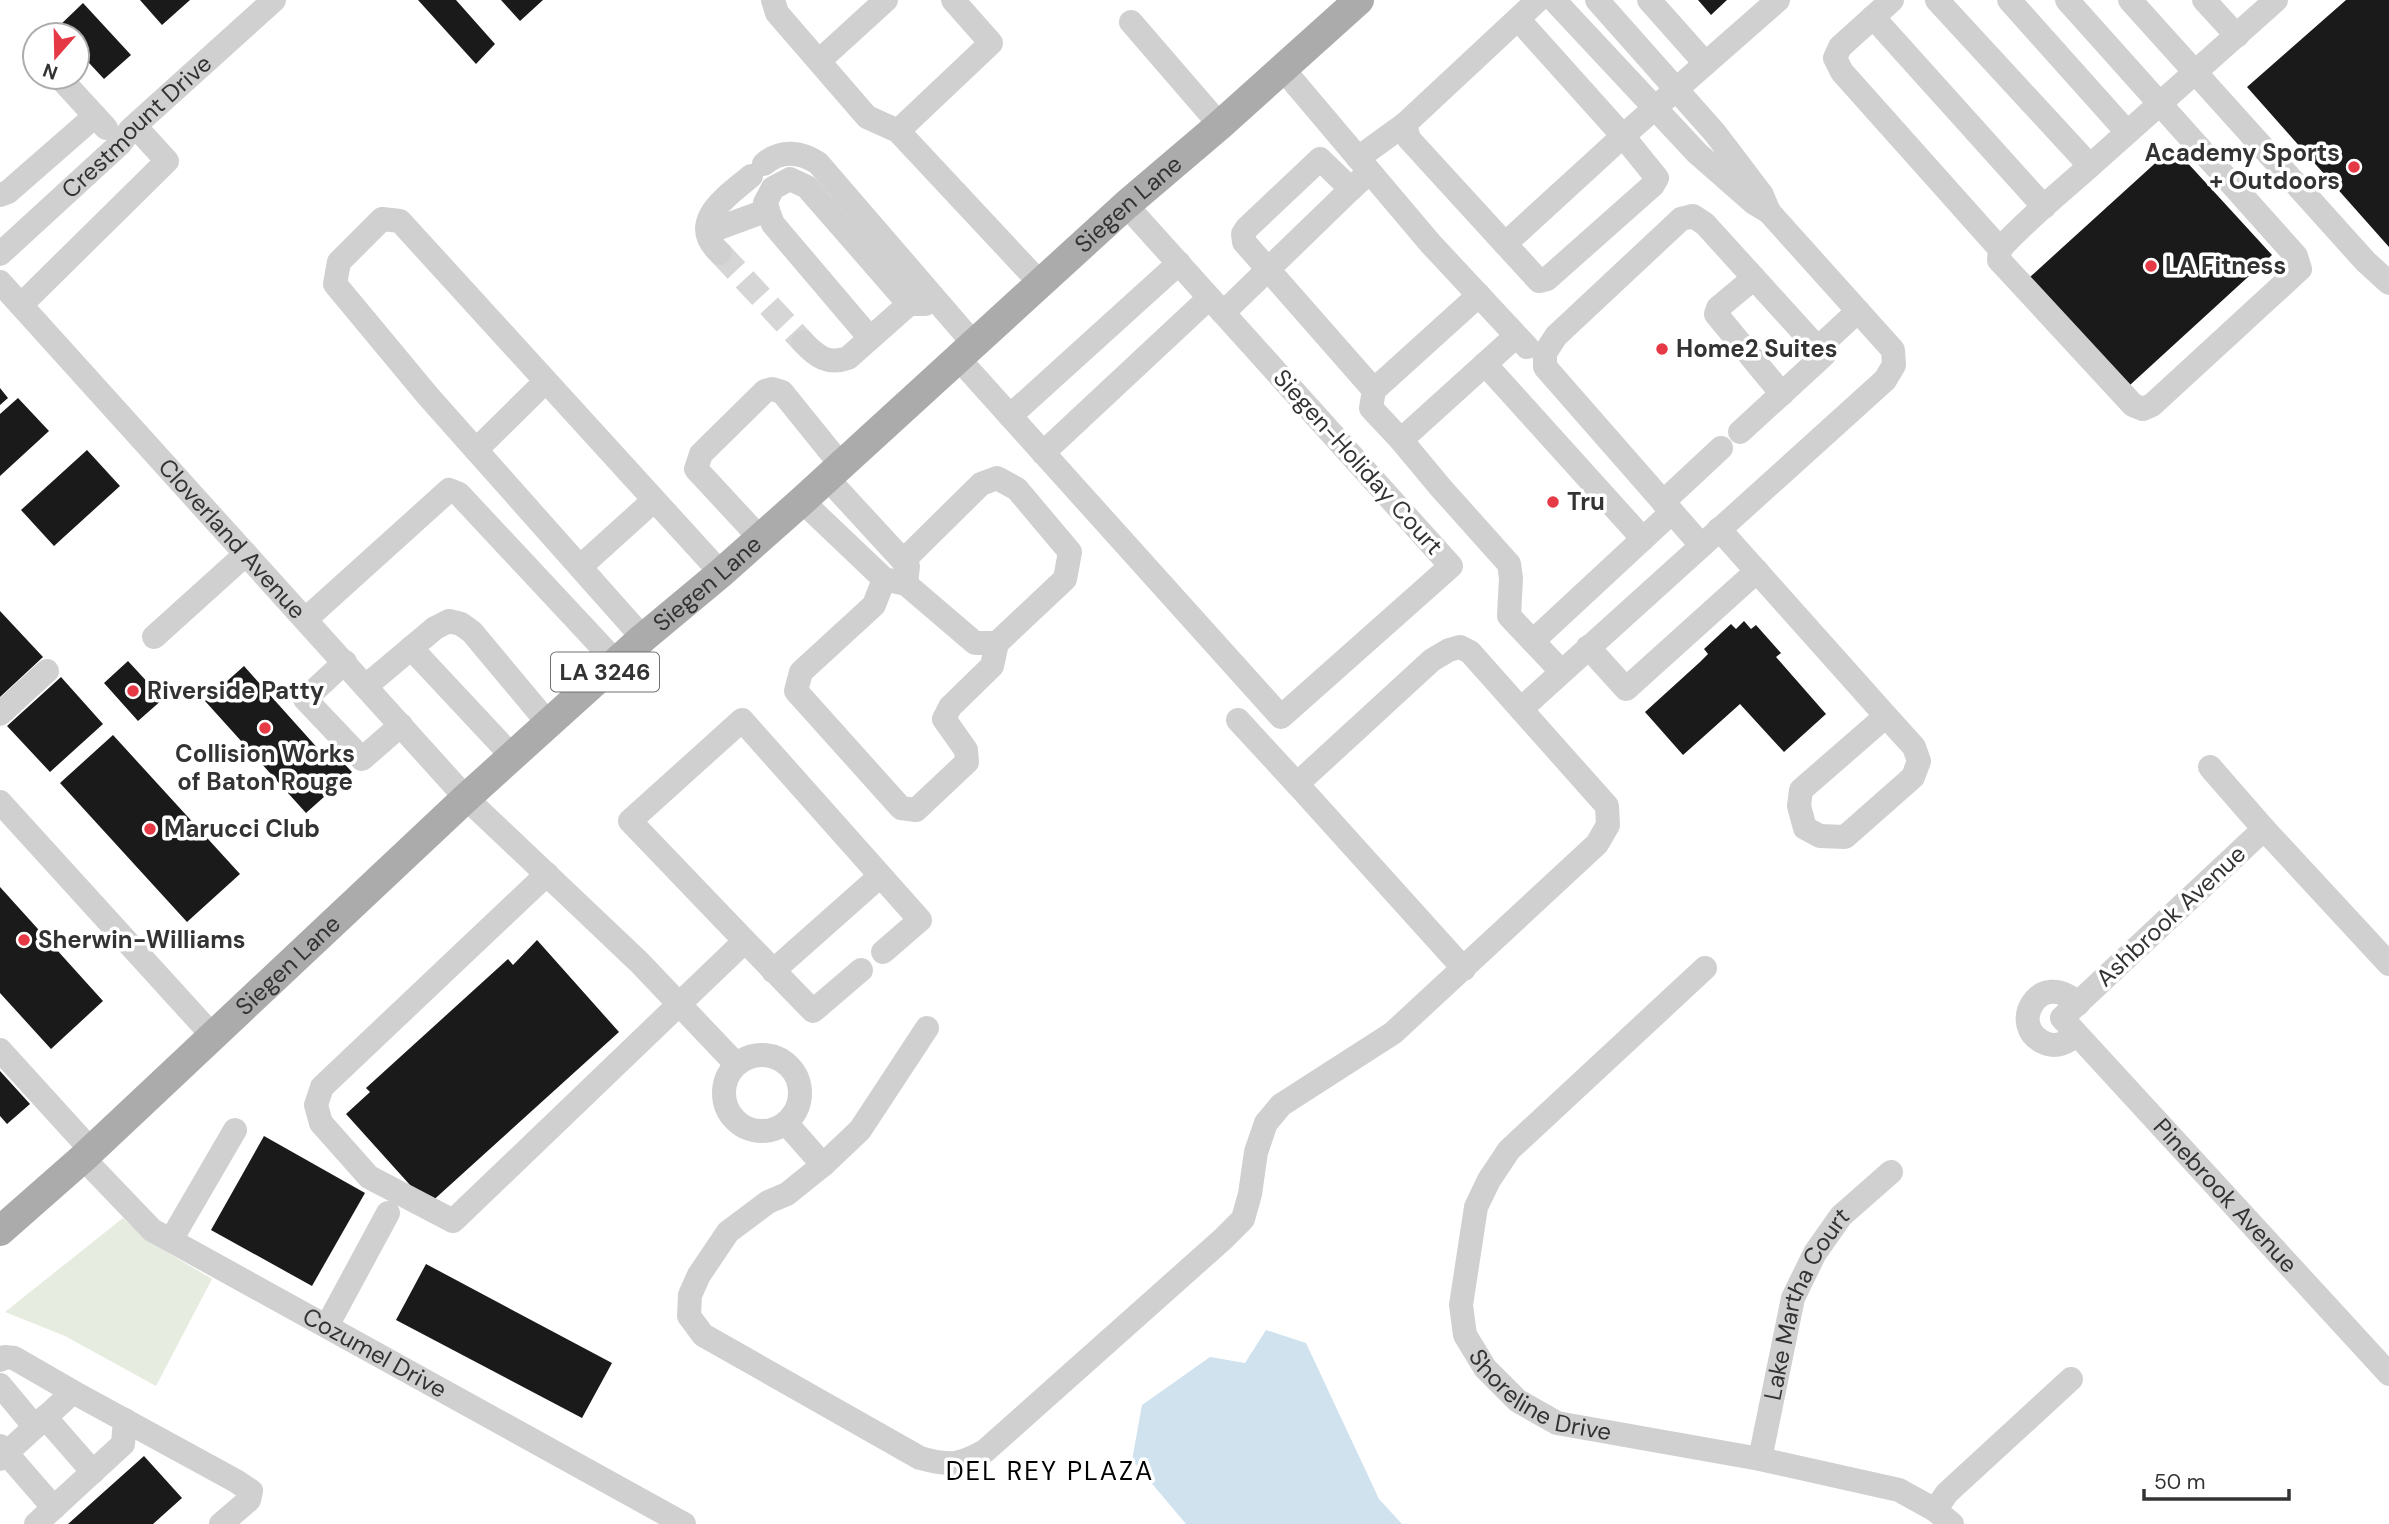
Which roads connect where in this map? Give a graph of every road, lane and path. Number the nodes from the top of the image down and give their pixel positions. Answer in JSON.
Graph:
{"nodes":[{"id":1,"x":274,"y":0,"type":"edge"},
{"id":2,"x":772,"y":0,"type":"edge"},
{"id":3,"x":886,"y":0,"type":"edge"},
{"id":4,"x":953,"y":0,"type":"edge"},
{"id":5,"x":1538,"y":0,"type":"edge"},
{"id":6,"x":1554,"y":0,"type":"edge"},
{"id":7,"x":1597,"y":0,"type":"edge"},
{"id":8,"x":1648,"y":0,"type":"edge"},
{"id":9,"x":1778,"y":0,"type":"edge"},
{"id":10,"x":1892,"y":0,"type":"edge"},
{"id":11,"x":1937,"y":0,"type":"edge"},
{"id":12,"x":2009,"y":0,"type":"edge"},
{"id":13,"x":2067,"y":0,"type":"edge"},
{"id":14,"x":2130,"y":0,"type":"edge"},
{"id":15,"x":2204,"y":0,"type":"edge"},
{"id":16,"x":2276,"y":0,"type":"edge"},
{"id":17,"x":1356,"y":1,"type":"edge"},
{"id":18,"x":1873,"y":17,"type":"junction"},
{"id":19,"x":1518,"y":19,"type":"junction"},
{"id":20,"x":1131,"y":22,"type":"dead end"},
{"id":21,"x":2237,"y":36,"type":"junction"},
{"id":22,"x":819,"y":61,"type":"junction"},
{"id":23,"x":1705,"y":63,"type":"junction"},
{"id":24,"x":1283,"y":69,"type":"junction"},
{"id":25,"x":2194,"y":73,"type":"junction"},
{"id":26,"x":1676,"y":89,"type":"junction"},
{"id":27,"x":72,"y":91,"type":"edge"},
{"id":28,"x":2160,"y":103,"type":"junction"},
{"id":29,"x":1655,"y":107,"type":"junction"},
{"id":30,"x":95,"y":116,"type":"junction"},
{"id":31,"x":1405,"y":124,"type":"junction"},
{"id":32,"x":1220,"y":125,"type":"junction"},
{"id":33,"x":898,"y":131,"type":"junction"},
{"id":34,"x":2127,"y":132,"type":"junction"},
{"id":35,"x":128,"y":135,"type":"junction"},
{"id":36,"x":1623,"y":136,"type":"junction"},
{"id":37,"x":1364,"y":165,"type":"junction"},
{"id":38,"x":2090,"y":166,"type":"junction"},
{"id":39,"x":1352,"y":189,"type":"junction"},
{"id":40,"x":0,"y":195,"type":"edge"},
{"id":41,"x":1126,"y":205,"type":"junction"},
{"id":42,"x":2044,"y":208,"type":"junction"},
{"id":43,"x":768,"y":210,"type":"junction"},
{"id":44,"x":1769,"y":212,"type":"junction"},
{"id":45,"x":1505,"y":244,"type":"junction"},
{"id":46,"x":2000,"y":249,"type":"junction"},
{"id":47,"x":0,"y":254,"type":"edge"},
{"id":48,"x":1179,"y":263,"type":"junction"},
{"id":49,"x":1268,"y":271,"type":"junction"},
{"id":50,"x":1754,"y":278,"type":"junction"},
{"id":51,"x":0,"y":282,"type":"edge"},
{"id":52,"x":2389,"y":283,"type":"edge"},
{"id":53,"x":1041,"y":284,"type":"junction"},
{"id":54,"x":1479,"y":295,"type":"junction"},
{"id":55,"x":934,"y":298,"type":"junction"},
{"id":56,"x":909,"y":304,"type":"junction"},
{"id":57,"x":21,"y":305,"type":"junction"},
{"id":58,"x":1216,"y":305,"type":"junction"},
{"id":59,"x":1858,"y":312,"type":"junction"},
{"id":60,"x":1516,"y":336,"type":"junction"},
{"id":61,"x":869,"y":337,"type":"junction"},
{"id":62,"x":803,"y":342,"type":"tunnel mouth"},
{"id":63,"x":1818,"y":348,"type":"junction"},
{"id":64,"x":966,"y":351,"type":"junction"},
{"id":65,"x":1485,"y":364,"type":"junction"},
{"id":66,"x":1547,"y":370,"type":"junction"},
{"id":67,"x":545,"y":382,"type":"junction"},
{"id":68,"x":1374,"y":390,"type":"junction"},
{"id":69,"x":1782,"y":394,"type":"junction"},
{"id":70,"x":1010,"y":416,"type":"junction"},
{"id":71,"x":1740,"y":432,"type":"dead end"},
{"id":72,"x":1401,"y":440,"type":"junction"},
{"id":73,"x":1721,"y":449,"type":"dead end"},
{"id":74,"x":476,"y":450,"type":"junction"},
{"id":75,"x":1042,"y":453,"type":"junction"},
{"id":76,"x":834,"y":471,"type":"junction"},
{"id":77,"x":653,"y":501,"type":"junction"},
{"id":78,"x":802,"y":502,"type":"junction"},
{"id":79,"x":1667,"y":507,"type":"junction"},
{"id":80,"x":1710,"y":537,"type":"junction"},
{"id":81,"x":760,"y":538,"type":"junction"},
{"id":82,"x":1643,"y":539,"type":"junction"},
{"id":83,"x":246,"y":554,"type":"junction"},
{"id":84,"x":580,"y":567,"type":"junction"},
{"id":85,"x":1757,"y":572,"type":"junction"},
{"id":86,"x":722,"y":573,"type":"junction"},
{"id":87,"x":898,"y":575,"type":"junction"},
{"id":88,"x":306,"y":619,"type":"junction"},
{"id":89,"x":154,"y":637,"type":"dead end"},
{"id":90,"x":643,"y":638,"type":"junction"},
{"id":91,"x":1533,"y":641,"type":"junction"},
{"id":92,"x":997,"y":643,"type":"junction"},
{"id":93,"x":1588,"y":647,"type":"junction"},
{"id":94,"x":411,"y":648,"type":"junction"},
{"id":95,"x":345,"y":662,"type":"junction"},
{"id":96,"x":616,"y":662,"type":"junction"},
{"id":97,"x":47,"y":671,"type":"dead end"},
{"id":98,"x":1561,"y":671,"type":"junction"},
{"id":99,"x":366,"y":686,"type":"junction"},
{"id":100,"x":1521,"y":709,"type":"junction"},
{"id":101,"x":0,"y":714,"type":"edge"},
{"id":102,"x":1886,"y":716,"type":"junction"},
{"id":103,"x":1238,"y":719,"type":"dead end"},
{"id":104,"x":548,"y":723,"type":"junction"},
{"id":105,"x":401,"y":725,"type":"junction"},
{"id":106,"x":512,"y":756,"type":"junction"},
{"id":107,"x":2210,"y":767,"type":"dead end"},
{"id":108,"x":1297,"y":784,"type":"junction"},
{"id":109,"x":466,"y":797,"type":"junction"},
{"id":110,"x":0,"y":802,"type":"edge"},
{"id":111,"x":2264,"y":829,"type":"junction"},
{"id":112,"x":547,"y":874,"type":"junction"},
{"id":113,"x":879,"y":877,"type":"junction"},
{"id":114,"x":745,"y":941,"type":"junction"},
{"id":115,"x":883,"y":952,"type":"dead end"},
{"id":116,"x":2389,"y":964,"type":"edge"},
{"id":117,"x":1705,"y":968,"type":"dead end"},
{"id":118,"x":1464,"y":969,"type":"junction"},
{"id":119,"x":861,"y":970,"type":"dead end"},
{"id":120,"x":773,"y":971,"type":"junction"},
{"id":121,"x":680,"y":1005,"type":"junction"},
{"id":122,"x":2072,"y":1019,"type":"joint"},
{"id":123,"x":927,"y":1028,"type":"dead end"},
{"id":124,"x":212,"y":1035,"type":"junction"},
{"id":125,"x":0,"y":1050,"type":"edge"},
{"id":126,"x":736,"y":1064,"type":"junction"},
{"id":127,"x":786,"y":1123,"type":"junction"},
{"id":128,"x":235,"y":1130,"type":"dead end"},
{"id":129,"x":87,"y":1154,"type":"junction"},
{"id":130,"x":823,"y":1165,"type":"junction"},
{"id":131,"x":1891,"y":1172,"type":"dead end"},
{"id":132,"x":388,"y":1213,"type":"dead end"},
{"id":133,"x":0,"y":1231,"type":"edge"},
{"id":134,"x":171,"y":1240,"type":"junction"},
{"id":135,"x":327,"y":1326,"type":"junction"},
{"id":136,"x":0,"y":1360,"type":"edge"},
{"id":137,"x":2389,"y":1374,"type":"edge"},
{"id":138,"x":2071,"y":1379,"type":"dead end"},
{"id":139,"x":0,"y":1385,"type":"edge"},
{"id":140,"x":73,"y":1392,"type":"junction"},
{"id":141,"x":125,"y":1420,"type":"junction"},
{"id":142,"x":40,"y":1422,"type":"junction"},
{"id":143,"x":2,"y":1452,"type":"edge"},
{"id":144,"x":1760,"y":1459,"type":"junction"},
{"id":145,"x":93,"y":1472,"type":"junction"},
{"id":146,"x":45,"y":1516,"type":"edge"},
{"id":147,"x":1944,"y":1517,"type":"edge"},
{"id":148,"x":221,"y":1524,"type":"edge"},
{"id":149,"x":684,"y":1524,"type":"edge"}],
"edges":[{"from":1,"to":35,"type":"street","name":"Crestmount Drive"},
{"from":2,"to":22,"type":"street"},
{"from":3,"to":22,"type":"street"},
{"from":4,"to":33,"type":"street"},
{"from":5,"to":19,"type":"street"},
{"from":6,"to":29,"type":"street"},
{"from":7,"to":26,"type":"street"},
{"from":8,"to":23,"type":"street"},
{"from":9,"to":23,"type":"street"},
{"from":10,"to":18,"type":"street"},
{"from":11,"to":38,"type":"street"},
{"from":12,"to":34,"type":"street"},
{"from":13,"to":28,"type":"street"},
{"from":14,"to":25,"type":"street"},
{"from":15,"to":21,"type":"street"},
{"from":16,"to":21,"type":"street"},
{"from":17,"to":24,"type":"main road","name":"Siegen Lane","number":"LA 3246"},
{"from":18,"to":42,"type":"street"},
{"from":18,"to":46,"type":"street"},
{"from":19,"to":31,"type":"street"},
{"from":19,"to":36,"type":"street"},
{"from":20,"to":32,"type":"street"},
{"from":21,"to":25,"type":"street"},
{"from":22,"to":33,"type":"street"},
{"from":23,"to":26,"type":"street"},
{"from":24,"to":32,"type":"main road","name":"Siegen Lane","number":"LA 3246"},
{"from":24,"to":37,"type":"street"},
{"from":25,"to":28,"type":"street"},
{"from":25,"to":52,"type":"street"},
{"from":26,"to":29,"type":"street"},
{"from":26,"to":44,"type":"street"},
{"from":27,"to":30,"type":"street"},
{"from":28,"to":34,"type":"street"},
{"from":28,"to":46,"type":"street"},
{"from":29,"to":36,"type":"street"},
{"from":29,"to":44,"type":"street"},
{"from":30,"to":35,"type":"street"},
{"from":30,"to":40,"type":"street"},
{"from":31,"to":37,"type":"street"},
{"from":31,"to":45,"type":"street"},
{"from":32,"to":41,"type":"main road","name":"Siegen Lane","number":"LA 3246"},
{"from":33,"to":53,"type":"street"},
{"from":34,"to":38,"type":"street"},
{"from":35,"to":47,"type":"street","name":"Crestmount Drive"},
{"from":35,"to":57,"type":"street"},
{"from":36,"to":45,"type":"street"},
{"from":36,"to":45,"type":"street"},
{"from":37,"to":39,"type":"street"},
{"from":37,"to":54,"type":"street"},
{"from":38,"to":42,"type":"street"},
{"from":39,"to":49,"type":"street"},
{"from":39,"to":49,"type":"street"},
{"from":41,"to":48,"type":"street","name":"Siegen-Holiday Court"},
{"from":41,"to":53,"type":"main road","name":"Siegen Lane","number":"LA 3246"},
{"from":42,"to":46,"type":"street"},
{"from":43,"to":55,"type":"street","name":"Siegen-Holiday Court"},
{"from":43,"to":56,"type":"street"},
{"from":43,"to":61,"type":"street"},
{"from":44,"to":59,"type":"street"},
{"from":48,"to":58,"type":"street","name":"Siegen-Holiday Court"},
{"from":48,"to":70,"type":"street"},
{"from":49,"to":58,"type":"street"},
{"from":49,"to":68,"type":"street"},
{"from":50,"to":63,"type":"street"},
{"from":50,"to":66,"type":"street"},
{"from":50,"to":69,"type":"street"},
{"from":51,"to":57,"type":"street","name":"Cloverland Avenue"},
{"from":53,"to":64,"type":"main road","name":"Siegen Lane","number":"LA 3246"},
{"from":54,"to":60,"type":"street"},
{"from":54,"to":68,"type":"street"},
{"from":55,"to":56,"type":"street"},
{"from":55,"to":64,"type":"street","name":"Siegen-Holiday Court"},
{"from":56,"to":61,"type":"street"},
{"from":57,"to":83,"type":"street","name":"Cloverland Avenue"},
{"from":58,"to":75,"type":"street"},
{"from":58,"to":75,"type":"street","name":"Siegen-Holiday Court"},
{"from":59,"to":63,"type":"street"},
{"from":59,"to":80,"type":"street"},
{"from":60,"to":65,"type":"street"},
{"from":60,"to":66,"type":"street"},
{"from":61,"to":62,"type":"street"},
{"from":63,"to":69,"type":"street"},
{"from":64,"to":70,"type":"street","name":"Siegen-Holiday Court"},
{"from":64,"to":76,"type":"main road","name":"Siegen Lane","number":"LA 3246"},
{"from":65,"to":72,"type":"street"},
{"from":65,"to":82,"type":"street"},
{"from":66,"to":79,"type":"street"},
{"from":67,"to":74,"type":"street"},
{"from":67,"to":74,"type":"street"},
{"from":67,"to":77,"type":"street"},
{"from":68,"to":72,"type":"street"},
{"from":69,"to":71,"type":"street"},
{"from":70,"to":75,"type":"street","name":"Siegen-Holiday Court"},
{"from":72,"to":91,"type":"street"},
{"from":73,"to":79,"type":"street"},
{"from":74,"to":84,"type":"street"},
{"from":76,"to":78,"type":"main road","name":"Siegen Lane","number":"LA 3246"},
{"from":76,"to":81,"type":"street"},
{"from":76,"to":87,"type":"street"},
{"from":77,"to":84,"type":"street"},
{"from":77,"to":86,"type":"street"},
{"from":78,"to":81,"type":"main road","name":"Siegen Lane","number":"LA 3246"},
{"from":78,"to":87,"type":"street"},
{"from":79,"to":80,"type":"street"},
{"from":79,"to":82,"type":"street"},
{"from":80,"to":85,"type":"street"},
{"from":80,"to":93,"type":"street"},
{"from":81,"to":86,"type":"main road","name":"Siegen Lane","number":"LA 3246"},
{"from":82,"to":91,"type":"street"},
{"from":83,"to":88,"type":"street","name":"Cloverland Avenue"},
{"from":83,"to":89,"type":"street"},
{"from":84,"to":90,"type":"street"},
{"from":85,"to":93,"type":"street"},
{"from":85,"to":102,"type":"street"},
{"from":86,"to":90,"type":"main road","name":"Siegen Lane","number":"LA 3246"},
{"from":87,"to":92,"type":"street"},
{"from":87,"to":92,"type":"street"},
{"from":87,"to":92,"type":"street"},
{"from":88,"to":95,"type":"street","name":"Cloverland Avenue"},
{"from":88,"to":96,"type":"street"},
{"from":90,"to":96,"type":"main road","name":"Siegen Lane","number":"LA 3246"},
{"from":91,"to":98,"type":"street"},
{"from":93,"to":98,"type":"street"},
{"from":94,"to":99,"type":"street"},
{"from":94,"to":104,"type":"street"},
{"from":94,"to":106,"type":"street"},
{"from":95,"to":99,"type":"street","name":"Cloverland Avenue"},
{"from":95,"to":105,"type":"street"},
{"from":96,"to":104,"type":"main road","name":"Siegen Lane","number":"LA 3246"},
{"from":97,"to":101,"type":"street"},
{"from":98,"to":100,"type":"street"},
{"from":99,"to":105,"type":"street","name":"Cloverland Avenue"},
{"from":100,"to":108,"type":"street"},
{"from":100,"to":118,"type":"street"},
{"from":102,"to":102,"type":"street"},
{"from":103,"to":108,"type":"street"},
{"from":104,"to":106,"type":"main road","name":"Siegen Lane","number":"LA 3246"},
{"from":105,"to":109,"type":"street","name":"Cloverland Avenue"},
{"from":106,"to":109,"type":"main road","name":"Siegen Lane","number":"LA 3246"},
{"from":107,"to":111,"type":"street"},
{"from":108,"to":118,"type":"street"},
{"from":109,"to":112,"type":"street","name":"Cloverland Avenue"},
{"from":109,"to":124,"type":"main road","name":"Siegen Lane","number":"LA 3246"},
{"from":110,"to":124,"type":"street"},
{"from":111,"to":116,"type":"street"},
{"from":111,"to":122,"type":"street","name":"Ashbrook Avenue"},
{"from":112,"to":121,"type":"street","name":"Cloverland Avenue"},
{"from":112,"to":121,"type":"street"},
{"from":113,"to":114,"type":"street"},
{"from":113,"to":115,"type":"street"},
{"from":113,"to":120,"type":"street"},
{"from":114,"to":120,"type":"street"},
{"from":114,"to":121,"type":"street"},
{"from":117,"to":144,"type":"street","name":"Shoreline Drive"},
{"from":118,"to":130,"type":"street"},
{"from":119,"to":120,"type":"street"},
{"from":121,"to":126,"type":"street","name":"Cloverland Avenue"},
{"from":122,"to":137,"type":"street","name":"Pinebrook Avenue"},
{"from":123,"to":130,"type":"street"},
{"from":124,"to":129,"type":"main road","name":"Siegen Lane","number":"LA 3246"},
{"from":125,"to":129,"type":"street","name":"Cozumel Drive"},
{"from":126,"to":127,"type":"street"},
{"from":126,"to":127,"type":"street"},
{"from":127,"to":130,"type":"street"},
{"from":128,"to":134,"type":"street"},
{"from":129,"to":133,"type":"main road","name":"Siegen Lane","number":"LA 3246"},
{"from":129,"to":134,"type":"street","name":"Cozumel Drive"},
{"from":131,"to":144,"type":"street","name":"Lake Martha Court"},
{"from":132,"to":135,"type":"street"},
{"from":134,"to":135,"type":"street","name":"Cozumel Drive"},
{"from":135,"to":149,"type":"street","name":"Cozumel Drive"},
{"from":136,"to":140,"type":"street"},
{"from":138,"to":147,"type":"street"},
{"from":139,"to":142,"type":"street"},
{"from":140,"to":141,"type":"street"},
{"from":140,"to":142,"type":"street"},
{"from":141,"to":145,"type":"street"},
{"from":141,"to":148,"type":"street"},
{"from":142,"to":143,"type":"street"},
{"from":142,"to":145,"type":"street"},
{"from":143,"to":146,"type":"street"},
{"from":144,"to":147,"type":"street","name":"Shoreline Drive"},
{"from":145,"to":146,"type":"street"}]}
